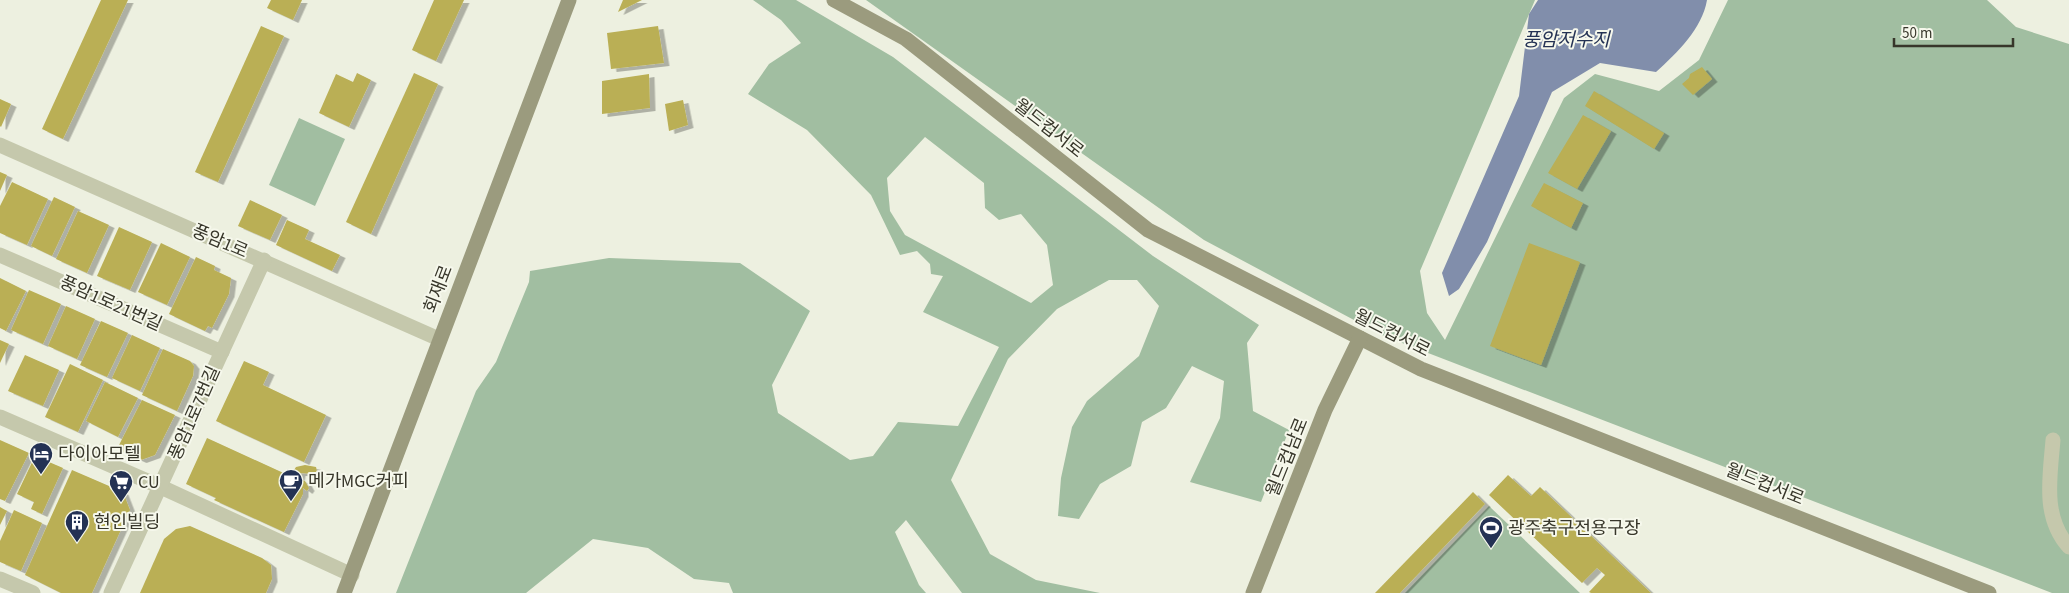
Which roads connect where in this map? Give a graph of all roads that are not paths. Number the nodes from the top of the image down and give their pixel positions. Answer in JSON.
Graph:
{"nodes":[{"id":1,"x":569,"y":0,"type":"edge"},
{"id":2,"x":834,"y":0,"type":"edge"},
{"id":3,"x":0,"y":145,"type":"edge"},
{"id":4,"x":0,"y":254,"type":"edge"},
{"id":5,"x":264,"y":260,"type":"junction"},
{"id":6,"x":1360,"y":338,"type":"junction"},
{"id":7,"x":439,"y":339,"type":"junction"},
{"id":8,"x":222,"y":352,"type":"junction"},
{"id":9,"x":0,"y":417,"type":"edge"},
{"id":10,"x":2053,"y":440,"type":"dead end"},
{"id":11,"x":161,"y":487,"type":"junction"},
{"id":12,"x":2069,"y":547,"type":"edge"},
{"id":13,"x":352,"y":575,"type":"junction"},
{"id":14,"x":0,"y":578,"type":"edge"},
{"id":15,"x":32,"y":593,"type":"edge"},
{"id":16,"x":112,"y":593,"type":"edge"},
{"id":17,"x":344,"y":593,"type":"edge"},
{"id":18,"x":1253,"y":593,"type":"edge"},
{"id":19,"x":1989,"y":593,"type":"edge"}],
"edges":[{"from":1,"to":7,"type":"street","name":"회재로"},
{"from":2,"to":6,"type":"street","name":"월드컵서로"},
{"from":3,"to":5,"type":"street","name":"풍암1로"},
{"from":4,"to":8,"type":"street","name":"풍암1로21번길"},
{"from":5,"to":7,"type":"street","name":"풍암1로"},
{"from":5,"to":8,"type":"street","name":"풍암1로7번길"},
{"from":6,"to":18,"type":"street","name":"월드컵남로"},
{"from":6,"to":19,"type":"street","name":"월드컵서로"},
{"from":7,"to":13,"type":"street","name":"회재로"},
{"from":8,"to":11,"type":"street","name":"풍암1로7번길"},
{"from":9,"to":11,"type":"street"},
{"from":10,"to":12,"type":"street"},
{"from":11,"to":13,"type":"street"},
{"from":11,"to":16,"type":"street","name":"풍암1로7번길"},
{"from":13,"to":17,"type":"street","name":"회재로"},
{"from":14,"to":15,"type":"street"}]}
